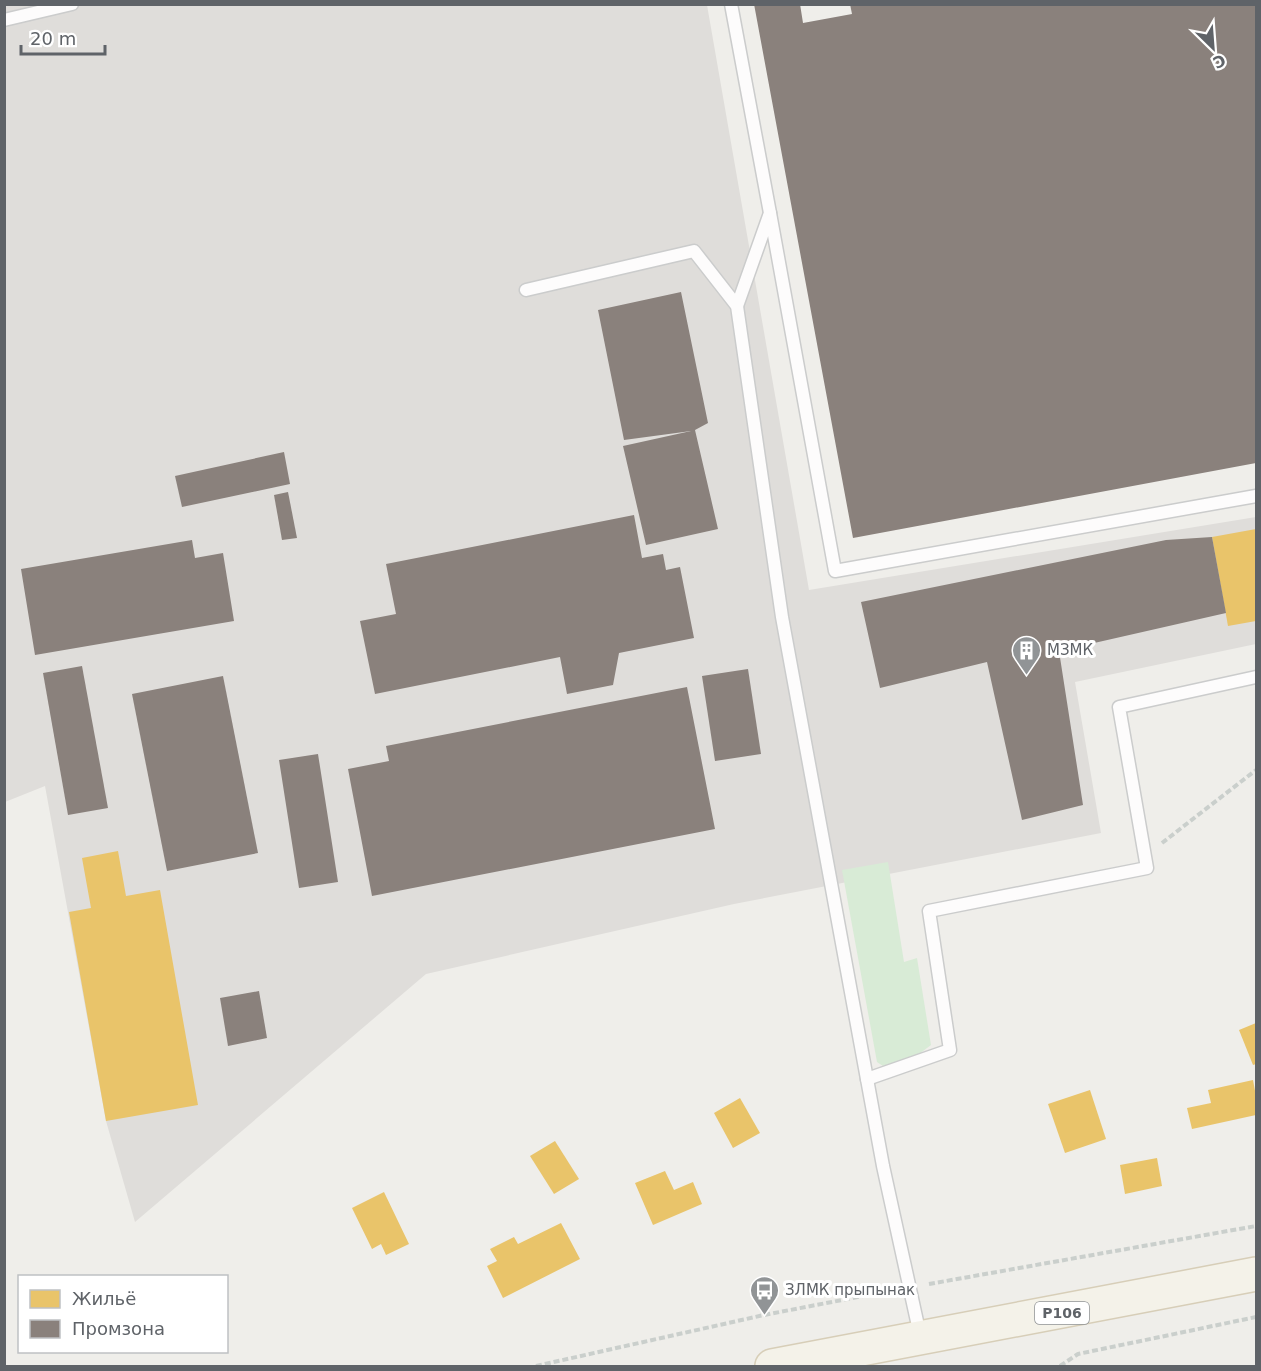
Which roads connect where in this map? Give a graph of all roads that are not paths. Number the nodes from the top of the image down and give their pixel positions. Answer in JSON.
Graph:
{"nodes":[{"id":1,"x":72,"y":4,"type":"edge"},
{"id":2,"x":731,"y":4,"type":"edge"},
{"id":3,"x":4,"y":20,"type":"edge"},
{"id":4,"x":770,"y":213,"type":"junction"},
{"id":5,"x":526,"y":290,"type":"dead end"},
{"id":6,"x":737,"y":306,"type":"junction"},
{"id":7,"x":1257,"y":496,"type":"edge"},
{"id":8,"x":1257,"y":677,"type":"edge"},
{"id":9,"x":867,"y":1079,"type":"junction"},
{"id":10,"x":1257,"y":1274,"type":"edge"},
{"id":11,"x":921,"y":1340,"type":"junction"},
{"id":12,"x":771,"y":1366,"type":"edge"}],
"edges":[{"from":1,"to":3,"type":"lane"},
{"from":2,"to":4,"type":"lane"},
{"from":4,"to":6,"type":"lane"},
{"from":4,"to":7,"type":"lane"},
{"from":5,"to":6,"type":"lane"},
{"from":6,"to":9,"type":"lane"},
{"from":8,"to":9,"type":"lane"},
{"from":9,"to":11,"type":"lane"},
{"from":10,"to":11,"type":"main road","number":"Р106"},
{"from":11,"to":12,"type":"main road","number":"Р106"}]}
